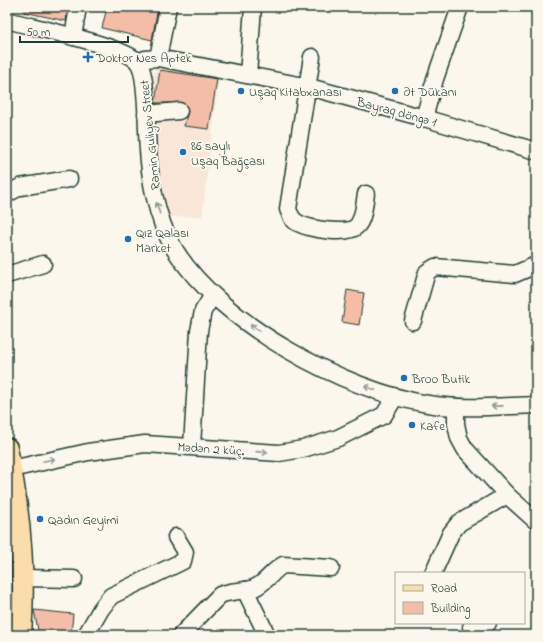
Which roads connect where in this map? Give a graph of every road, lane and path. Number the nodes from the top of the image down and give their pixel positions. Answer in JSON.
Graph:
{"nodes":[{"id":1,"x":78,"y":7,"type":"edge"},
{"id":2,"x":168,"y":7,"type":"edge"},
{"id":3,"x":253,"y":7,"type":"edge"},
{"id":4,"x":460,"y":7,"type":"edge"},
{"id":5,"x":7,"y":20,"type":"edge"},
{"id":6,"x":73,"y":37,"type":"junction"},
{"id":7,"x":312,"y":57,"type":"dead end"},
{"id":8,"x":158,"y":58,"type":"junction"},
{"id":9,"x":138,"y":62,"type":"junction"},
{"id":10,"x":248,"y":75,"type":"junction"},
{"id":11,"x":309,"y":87,"type":"junction"},
{"id":12,"x":179,"y":111,"type":"dead end"},
{"id":13,"x":146,"y":114,"type":"junction"},
{"id":14,"x":424,"y":118,"type":"junction"},
{"id":15,"x":536,"y":151,"type":"edge"},
{"id":16,"x":70,"y":179,"type":"dead end"},
{"id":17,"x":7,"y":194,"type":"edge"},
{"id":18,"x":366,"y":194,"type":"dead end"},
{"id":19,"x":43,"y":264,"type":"dead end"},
{"id":20,"x":536,"y":265,"type":"edge"},
{"id":21,"x":7,"y":275,"type":"edge"},
{"id":22,"x":212,"y":295,"type":"junction"},
{"id":23,"x":413,"y":321,"type":"dead end"},
{"id":24,"x":395,"y":397,"type":"junction"},
{"id":25,"x":456,"y":406,"type":"junction"},
{"id":26,"x":536,"y":406,"type":"edge"},
{"id":27,"x":192,"y":446,"type":"junction"},
{"id":28,"x":7,"y":448,"type":"edge"},
{"id":29,"x":9,"y":469,"type":"edge"},
{"id":30,"x":507,"y":495,"type":"junction"},
{"id":31,"x":536,"y":521,"type":"edge"},
{"id":32,"x":176,"y":537,"type":"dead end"},
{"id":33,"x":331,"y":568,"type":"dead end"},
{"id":34,"x":433,"y":572,"type":"edge"},
{"id":35,"x":23,"y":578,"type":"junction"},
{"id":36,"x":74,"y":578,"type":"dead end"},
{"id":37,"x":245,"y":590,"type":"junction"},
{"id":38,"x":485,"y":624,"type":"edge"},
{"id":39,"x":471,"y":628,"type":"edge"},
{"id":40,"x":21,"y":635,"type":"edge"},
{"id":41,"x":86,"y":635,"type":"edge"},
{"id":42,"x":181,"y":635,"type":"edge"},
{"id":43,"x":267,"y":635,"type":"edge"}],
"edges":[{"from":1,"to":6,"type":"street"},
{"from":2,"to":8,"type":"street"},
{"from":3,"to":10,"type":"street"},
{"from":4,"to":14,"type":"street"},
{"from":5,"to":6,"type":"street"},
{"from":6,"to":9,"type":"street"},
{"from":7,"to":11,"type":"street"},
{"from":8,"to":9,"type":"street","name":"Bayraq döngə 1"},
{"from":8,"to":10,"type":"street","name":"Bayraq döngə 1"},
{"from":9,"to":13,"type":"street","name":"Ramin Guliyev Street"},
{"from":10,"to":11,"type":"street","name":"Bayraq döngə 1"},
{"from":11,"to":14,"type":"street","name":"Bayraq döngə 1"},
{"from":11,"to":18,"type":"street"},
{"from":12,"to":13,"type":"street"},
{"from":22,"to":13,"type":"street","name":"Ramin Guliyev Street","one_way":true},
{"from":14,"to":15,"type":"street","name":"Bayraq döngə 1"},
{"from":16,"to":17,"type":"street"},
{"from":19,"to":21,"type":"street"},
{"from":20,"to":23,"type":"street"},
{"from":24,"to":22,"type":"street","name":"Ramin Guliyev Street","one_way":true},
{"from":22,"to":27,"type":"street"},
{"from":24,"to":25,"type":"street","name":"Ramin Guliyev Street"},
{"from":27,"to":24,"type":"street","name":"Mədən 2 küç.","one_way":true},
{"from":26,"to":25,"type":"street","name":"Ramin Guliyev Street","one_way":true},
{"from":25,"to":30,"type":"street"},
{"from":29,"to":27,"type":"street","name":"Mədən 2 küç.","one_way":true},
{"from":28,"to":29,"type":"main road"},
{"from":29,"to":35,"type":"main road"},
{"from":30,"to":31,"type":"street"},
{"from":30,"to":34,"type":"street"},
{"from":32,"to":41,"type":"street"},
{"from":33,"to":37,"type":"street"},
{"from":35,"to":36,"type":"street"},
{"from":35,"to":40,"type":"main road"},
{"from":37,"to":42,"type":"street"},
{"from":37,"to":43,"type":"street"},
{"from":38,"to":39,"type":"street"}]}
